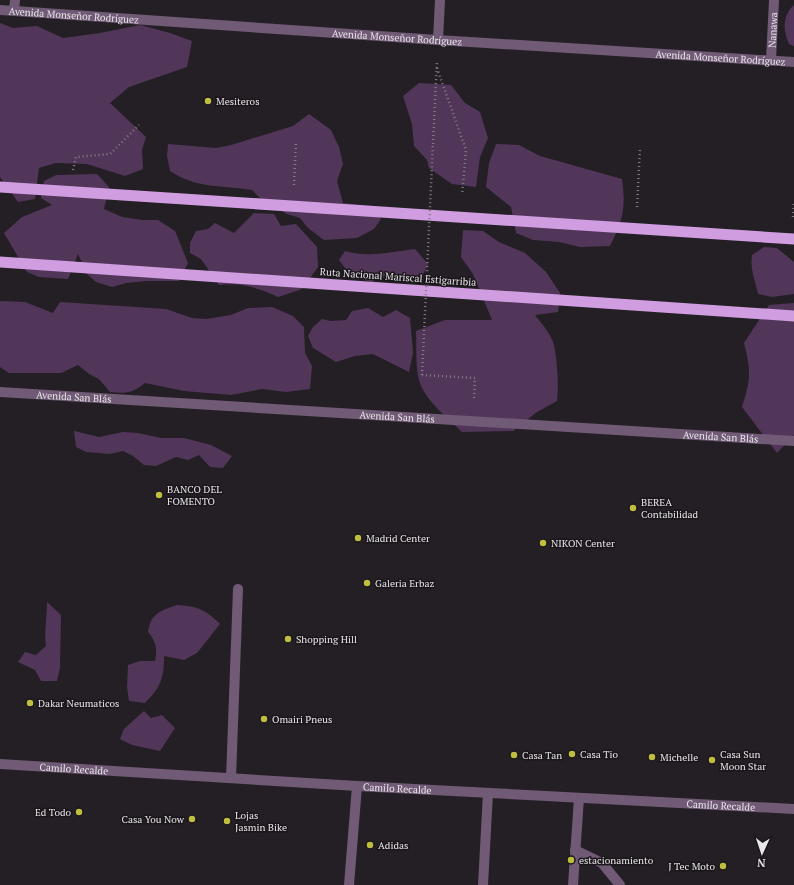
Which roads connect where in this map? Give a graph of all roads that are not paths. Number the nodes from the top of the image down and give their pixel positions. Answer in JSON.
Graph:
{"nodes":[{"id":1,"x":440,"y":0,"type":"edge"},
{"id":2,"x":774,"y":0,"type":"edge"},
{"id":3,"x":15,"y":5,"type":"edge"},
{"id":4,"x":0,"y":10,"type":"edge"},
{"id":5,"x":438,"y":40,"type":"junction"},
{"id":6,"x":771,"y":60,"type":"junction"},
{"id":7,"x":794,"y":62,"type":"edge"},
{"id":8,"x":0,"y":187,"type":"edge"},
{"id":9,"x":794,"y":239,"type":"edge"},
{"id":10,"x":0,"y":262,"type":"edge"},
{"id":11,"x":794,"y":316,"type":"edge"},
{"id":12,"x":0,"y":392,"type":"edge"},
{"id":13,"x":794,"y":441,"type":"edge"},
{"id":14,"x":238,"y":589,"type":"dead end"},
{"id":15,"x":0,"y":764,"type":"edge"},
{"id":16,"x":231,"y":778,"type":"junction"},
{"id":17,"x":357,"y":786,"type":"junction"},
{"id":18,"x":488,"y":793,"type":"junction"},
{"id":19,"x":579,"y":798,"type":"junction"},
{"id":20,"x":794,"y":809,"type":"edge"},
{"id":21,"x":575,"y":850,"type":"junction"},
{"id":22,"x":349,"y":885,"type":"edge"},
{"id":23,"x":482,"y":885,"type":"edge"},
{"id":24,"x":573,"y":885,"type":"edge"},
{"id":25,"x":620,"y":885,"type":"edge"}],
"edges":[{"from":1,"to":5,"type":"street"},
{"from":2,"to":6,"type":"street","name":"Nanawa"},
{"from":3,"to":4,"type":"street","name":"Avenida Monseñor Rodríguez"},
{"from":3,"to":5,"type":"street","name":"Avenida Monseñor Rodríguez"},
{"from":5,"to":6,"type":"street","name":"Avenida Monseñor Rodríguez"},
{"from":6,"to":7,"type":"street","name":"Avenida Monseñor Rodríguez"},
{"from":8,"to":9,"type":"highway"},
{"from":10,"to":11,"type":"highway","name":"Ruta Nacional Mariscal Estigarribia"},
{"from":12,"to":13,"type":"street","name":"Avenida San Blás"},
{"from":14,"to":16,"type":"street"},
{"from":15,"to":16,"type":"street","name":"Camilo Recalde"},
{"from":16,"to":17,"type":"street","name":"Camilo Recalde"},
{"from":17,"to":18,"type":"street","name":"Camilo Recalde"},
{"from":17,"to":22,"type":"street"},
{"from":18,"to":19,"type":"street","name":"Camilo Recalde"},
{"from":18,"to":23,"type":"street"},
{"from":19,"to":20,"type":"street","name":"Camilo Recalde"},
{"from":19,"to":21,"type":"street"},
{"from":21,"to":24,"type":"street"},
{"from":21,"to":25,"type":"street"}]}
